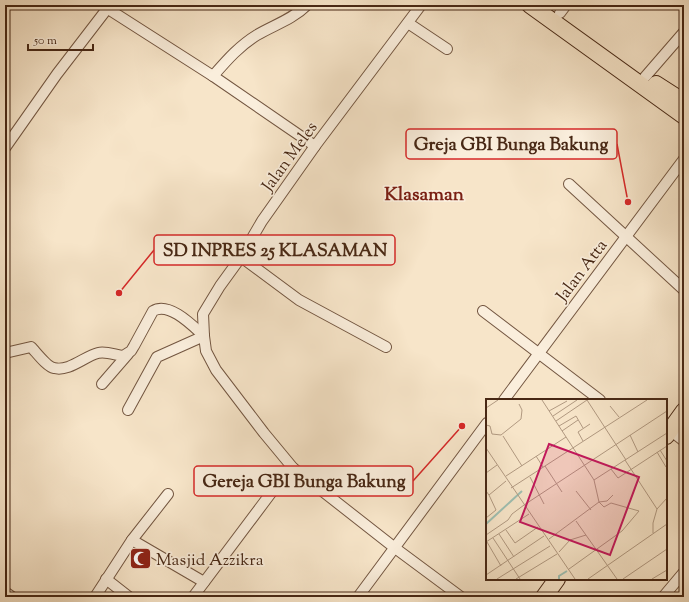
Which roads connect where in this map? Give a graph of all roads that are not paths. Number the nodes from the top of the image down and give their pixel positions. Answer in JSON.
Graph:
{"nodes":[{"id":1,"x":307,"y":5,"type":"edge"},
{"id":2,"x":421,"y":5,"type":"edge"},
{"id":3,"x":530,"y":5,"type":"edge"},
{"id":4,"x":106,"y":6,"type":"edge"},
{"id":5,"x":558,"y":8,"type":"edge"},
{"id":6,"x":408,"y":23,"type":"junction"},
{"id":7,"x":684,"y":32,"type":"edge"},
{"id":8,"x":447,"y":49,"type":"dead end"},
{"id":9,"x":213,"y":76,"type":"junction"},
{"id":10,"x":645,"y":77,"type":"junction"},
{"id":11,"x":684,"y":102,"type":"edge"},
{"id":12,"x":684,"y":116,"type":"edge"},
{"id":13,"x":315,"y":146,"type":"junction"},
{"id":14,"x":5,"y":148,"type":"edge"},
{"id":15,"x":684,"y":159,"type":"edge"},
{"id":16,"x":570,"y":184,"type":"dead end"},
{"id":17,"x":626,"y":236,"type":"junction"},
{"id":18,"x":242,"y":257,"type":"junction"},
{"id":19,"x":684,"y":290,"type":"edge"},
{"id":20,"x":483,"y":311,"type":"dead end"},
{"id":21,"x":204,"y":336,"type":"junction"},
{"id":22,"x":386,"y":348,"type":"dead end"},
{"id":23,"x":5,"y":353,"type":"edge"},
{"id":24,"x":128,"y":354,"type":"junction"},
{"id":25,"x":539,"y":354,"type":"junction"},
{"id":26,"x":102,"y":384,"type":"dead end"},
{"id":27,"x":505,"y":399,"type":"edge"},
{"id":28,"x":599,"y":399,"type":"edge"},
{"id":29,"x":128,"y":410,"type":"dead end"},
{"id":30,"x":684,"y":412,"type":"edge"},
{"id":31,"x":486,"y":425,"type":"edge"},
{"id":32,"x":668,"y":433,"type":"edge"},
{"id":33,"x":684,"y":441,"type":"edge"},
{"id":34,"x":293,"y":468,"type":"junction"},
{"id":35,"x":168,"y":494,"type":"dead end"},
{"id":36,"x":132,"y":540,"type":"junction"},
{"id":37,"x":395,"y":548,"type":"junction"},
{"id":38,"x":684,"y":572,"type":"edge"},
{"id":39,"x":106,"y":579,"type":"junction"},
{"id":40,"x":556,"y":580,"type":"edge"},
{"id":41,"x":204,"y":582,"type":"junction"},
{"id":42,"x":5,"y":592,"type":"edge"},
{"id":43,"x":12,"y":597,"type":"edge"},
{"id":44,"x":95,"y":597,"type":"edge"},
{"id":45,"x":129,"y":597,"type":"edge"},
{"id":46,"x":193,"y":597,"type":"edge"},
{"id":47,"x":358,"y":597,"type":"edge"},
{"id":48,"x":461,"y":597,"type":"edge"},
{"id":49,"x":544,"y":597,"type":"edge"},
{"id":50,"x":663,"y":597,"type":"edge"}],
"edges":[{"from":1,"to":9,"type":"street"},
{"from":2,"to":6,"type":"street","name":"Jalan Meles"},
{"from":3,"to":12,"type":"highway"},
{"from":4,"to":9,"type":"street"},
{"from":4,"to":14,"type":"street"},
{"from":5,"to":10,"type":"highway"},
{"from":6,"to":8,"type":"street"},
{"from":6,"to":13,"type":"street","name":"Jalan Meles"},
{"from":7,"to":10,"type":"street"},
{"from":9,"to":13,"type":"street"},
{"from":10,"to":11,"type":"highway"},
{"from":13,"to":18,"type":"street","name":"Jalan Meles"},
{"from":15,"to":17,"type":"street","name":"Jalan Atta"},
{"from":16,"to":17,"type":"street"},
{"from":17,"to":19,"type":"street"},
{"from":17,"to":25,"type":"street","name":"Jalan Atta"},
{"from":18,"to":21,"type":"street","name":"Jalan Meles"},
{"from":18,"to":22,"type":"street"},
{"from":20,"to":25,"type":"street"},
{"from":21,"to":24,"type":"street"},
{"from":21,"to":29,"type":"street"},
{"from":21,"to":34,"type":"street","name":"Jalan Meles"},
{"from":23,"to":24,"type":"street"},
{"from":24,"to":26,"type":"street"},
{"from":25,"to":27,"type":"street","name":"Jalan Atta"},
{"from":25,"to":28,"type":"street"},
{"from":30,"to":32,"type":"highway"},
{"from":31,"to":37,"type":"street"},
{"from":32,"to":33,"type":"street"},
{"from":34,"to":37,"type":"street"},
{"from":34,"to":41,"type":"street"},
{"from":35,"to":36,"type":"street"},
{"from":36,"to":39,"type":"street"},
{"from":36,"to":41,"type":"street"},
{"from":37,"to":47,"type":"street"},
{"from":37,"to":48,"type":"street"},
{"from":38,"to":50,"type":"street"},
{"from":39,"to":44,"type":"street"},
{"from":39,"to":45,"type":"street"},
{"from":40,"to":49,"type":"highway"},
{"from":41,"to":46,"type":"street"},
{"from":42,"to":43,"type":"street"}]}
